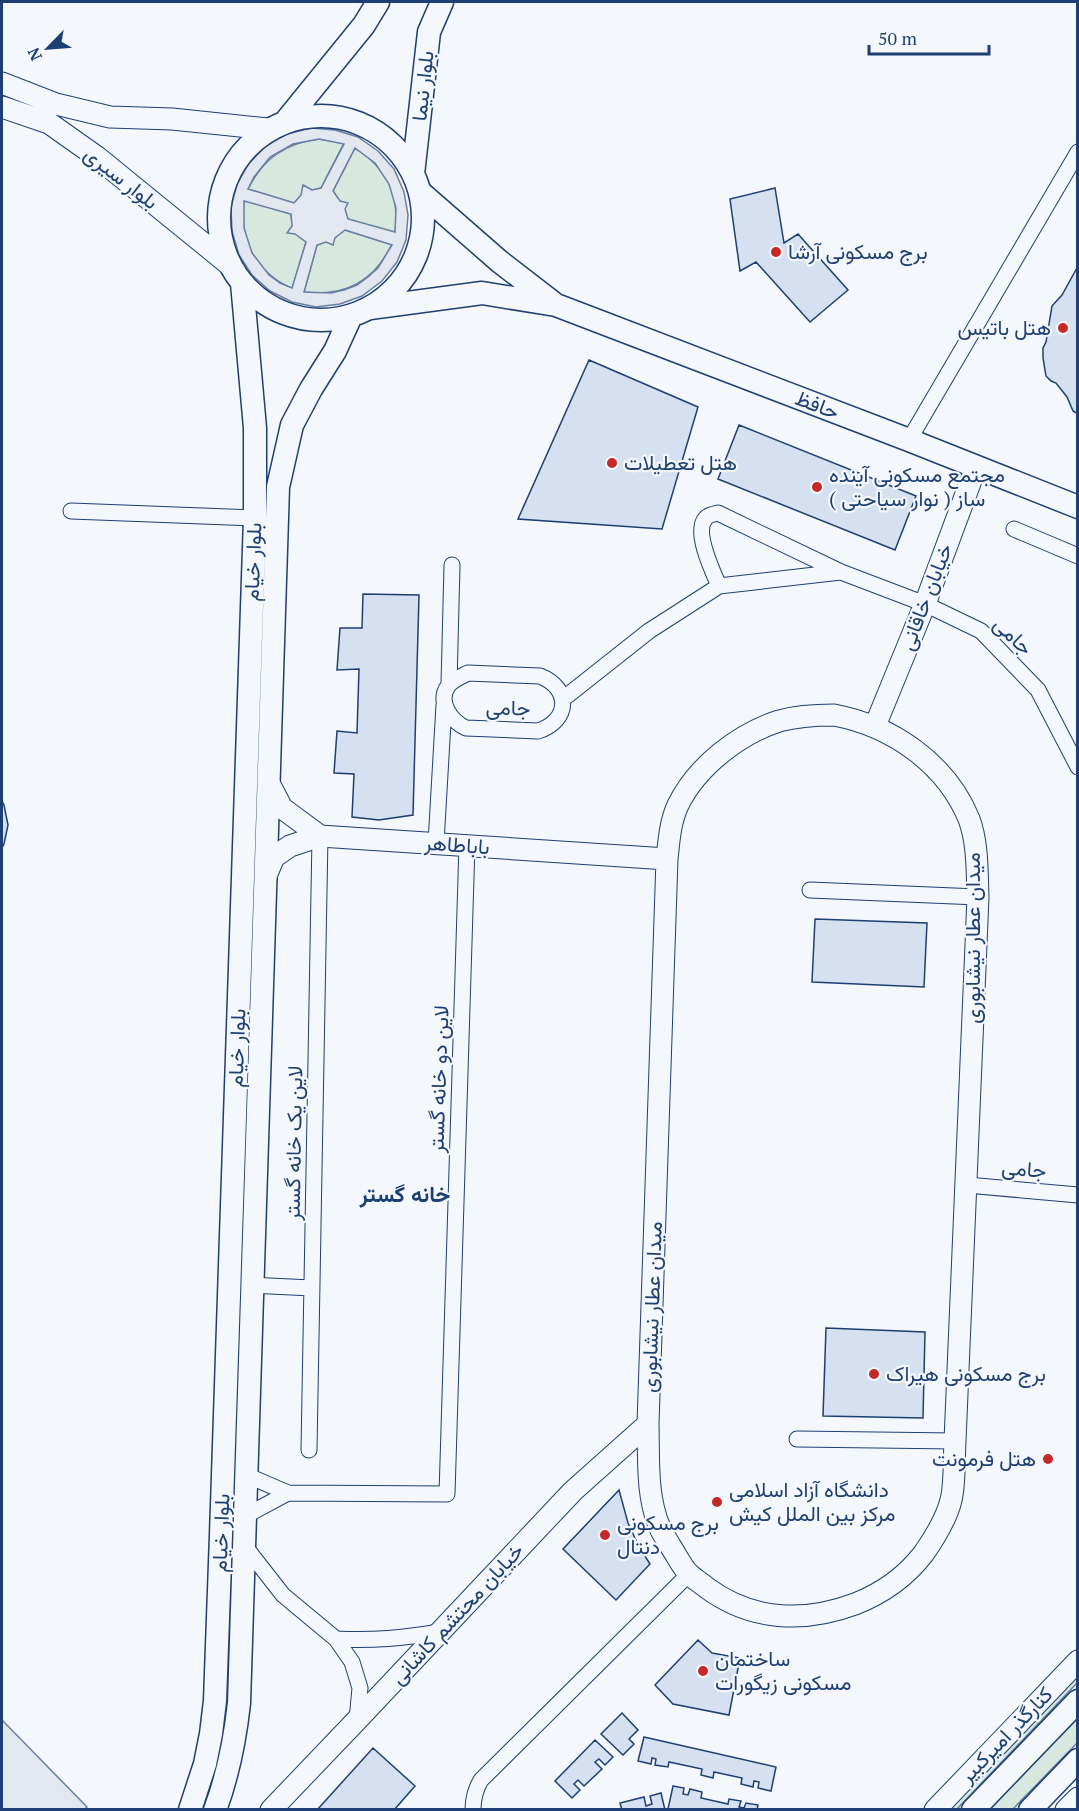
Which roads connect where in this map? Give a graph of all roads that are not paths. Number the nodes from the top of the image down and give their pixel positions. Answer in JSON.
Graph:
{"nodes":[{"id":1,"x":378,"y":2,"type":"edge"},
{"id":2,"x":442,"y":2,"type":"edge"},
{"id":3,"x":2,"y":83,"type":"edge"},
{"id":4,"x":2,"y":107,"type":"edge"},
{"id":5,"x":277,"y":125,"type":"junction"},
{"id":6,"x":1077,"y":152,"type":"edge"},
{"id":7,"x":417,"y":183,"type":"junction"},
{"id":8,"x":236,"y":275,"type":"junction"},
{"id":9,"x":556,"y":305,"type":"junction"},
{"id":10,"x":360,"y":312,"type":"junction"},
{"id":11,"x":909,"y":440,"type":"junction"},
{"id":12,"x":976,"y":467,"type":"junction"},
{"id":13,"x":1077,"y":507,"type":"edge"},
{"id":14,"x":71,"y":511,"type":"dead end"},
{"id":15,"x":255,"y":518,"type":"junction"},
{"id":16,"x":1014,"y":529,"type":"dead end"},
{"id":17,"x":1077,"y":556,"type":"edge"},
{"id":18,"x":452,"y":565,"type":"dead end"},
{"id":19,"x":841,"y":572,"type":"junction"},
{"id":20,"x":718,"y":586,"type":"junction"},
{"id":21,"x":925,"y":604,"type":"junction"},
{"id":22,"x":449,"y":684,"type":"junction"},
{"id":23,"x":563,"y":699,"type":"junction"},
{"id":24,"x":444,"y":705,"type":"junction"},
{"id":25,"x":875,"y":726,"type":"junction"},
{"id":26,"x":1077,"y":767,"type":"edge"},
{"id":27,"x":269,"y":783,"type":"junction"},
{"id":28,"x":320,"y":836,"type":"junction"},
{"id":29,"x":436,"y":843,"type":"junction"},
{"id":30,"x":467,"y":845,"type":"junction"},
{"id":31,"x":667,"y":859,"type":"junction"},
{"id":32,"x":266,"y":876,"type":"junction"},
{"id":33,"x":810,"y":890,"type":"dead end"},
{"id":34,"x":978,"y":897,"type":"junction"},
{"id":35,"x":967,"y":1185,"type":"junction"},
{"id":36,"x":1077,"y":1195,"type":"edge"},
{"id":37,"x":251,"y":1285,"type":"junction"},
{"id":38,"x":312,"y":1288,"type":"junction"},
{"id":39,"x":648,"y":1424,"type":"junction"},
{"id":40,"x":797,"y":1439,"type":"dead end"},
{"id":41,"x":955,"y":1441,"type":"junction"},
{"id":42,"x":309,"y":1450,"type":"dead end"},
{"id":43,"x":246,"y":1475,"type":"junction"},
{"id":44,"x":288,"y":1493,"type":"junction"},
{"id":45,"x":245,"y":1515,"type":"junction"},
{"id":46,"x":244,"y":1545,"type":"junction"},
{"id":47,"x":689,"y":1574,"type":"junction"},
{"id":48,"x":440,"y":1632,"type":"junction"},
{"id":49,"x":336,"y":1639,"type":"junction"},
{"id":50,"x":1077,"y":1660,"type":"edge"},
{"id":51,"x":1077,"y":1701,"type":"edge"},
{"id":52,"x":357,"y":1720,"type":"junction"},
{"id":53,"x":1077,"y":1760,"type":"edge"},
{"id":54,"x":1077,"y":1798,"type":"edge"},
{"id":55,"x":190,"y":1809,"type":"edge"},
{"id":56,"x":215,"y":1809,"type":"edge"},
{"id":57,"x":271,"y":1809,"type":"edge"},
{"id":58,"x":474,"y":1809,"type":"edge"},
{"id":59,"x":935,"y":1809,"type":"edge"},
{"id":60,"x":973,"y":1809,"type":"edge"},
{"id":61,"x":1030,"y":1809,"type":"edge"},
{"id":62,"x":1066,"y":1809,"type":"edge"}],
"edges":[{"from":1,"to":5,"type":"main road"},
{"from":2,"to":7,"type":"main road","name":"بلوار نیما"},
{"from":3,"to":5,"type":"street","name":"بلوار سیری"},
{"from":4,"to":8,"type":"street","name":"بلوار سیری"},
{"from":5,"to":7,"type":"main road"},
{"from":5,"to":8,"type":"main road"},
{"from":6,"to":11,"type":"street"},
{"from":7,"to":9,"type":"main road"},
{"from":7,"to":10,"type":"main road"},
{"from":8,"to":10,"type":"main road"},
{"from":8,"to":15,"type":"main road","name":"بلوار خیام"},
{"from":9,"to":10,"type":"main road"},
{"from":9,"to":11,"type":"main road","name":"حافظ"},
{"from":10,"to":27,"type":"main road","name":"بلوار خیام"},
{"from":11,"to":12,"type":"main road","name":"حافظ"},
{"from":12,"to":13,"type":"main road","name":"حافظ"},
{"from":12,"to":21,"type":"street","name":"خیابان خاقانی"},
{"from":14,"to":15,"type":"street"},
{"from":15,"to":55,"type":"main road","name":"بلوار خیام"},
{"from":16,"to":17,"type":"street"},
{"from":18,"to":22,"type":"street"},
{"from":19,"to":20,"type":"street","name":"جامی"},
{"from":19,"to":20,"type":"street","name":"جامی"},
{"from":19,"to":21,"type":"street","name":"جامی"},
{"from":20,"to":23,"type":"street","name":"جامی"},
{"from":21,"to":25,"type":"street","name":"خیابان خاقانی"},
{"from":21,"to":26,"type":"street","name":"جامی"},
{"from":22,"to":23,"type":"street","name":"جامی"},
{"from":22,"to":24,"type":"street"},
{"from":23,"to":24,"type":"street","name":"جامی"},
{"from":24,"to":29,"type":"street"},
{"from":25,"to":31,"type":"street","name":"میدان عطار نیشابوری"},
{"from":25,"to":34,"type":"street","name":"میدان عطار نیشابوری"},
{"from":27,"to":28,"type":"street"},
{"from":27,"to":32,"type":"main road","name":"بلوار خیام"},
{"from":28,"to":29,"type":"street","name":"باباطاهر"},
{"from":28,"to":32,"type":"street","name":"باباطاهر"},
{"from":28,"to":38,"type":"street","name":"لاین یک خانه گستر"},
{"from":29,"to":30,"type":"street","name":"باباطاهر"},
{"from":30,"to":31,"type":"street","name":"باباطاهر"},
{"from":30,"to":44,"type":"street","name":"لاین دو خانه گستر"},
{"from":31,"to":39,"type":"street","name":"میدان عطار نیشابوری"},
{"from":32,"to":37,"type":"main road","name":"بلوار خیام"},
{"from":33,"to":34,"type":"street"},
{"from":34,"to":35,"type":"street","name":"میدان عطار نیشابوری"},
{"from":35,"to":36,"type":"street","name":"جامی"},
{"from":35,"to":41,"type":"street","name":"میدان عطار نیشابوری"},
{"from":37,"to":38,"type":"street"},
{"from":37,"to":43,"type":"main road","name":"بلوار خیام"},
{"from":38,"to":42,"type":"street","name":"لاین یک خانه گستر"},
{"from":39,"to":47,"type":"street","name":"میدان عطار نیشابوری"},
{"from":39,"to":48,"type":"street","name":"خیابان محتشم کاشانی"},
{"from":40,"to":41,"type":"street"},
{"from":41,"to":47,"type":"street","name":"میدان عطار نیشابوری"},
{"from":43,"to":44,"type":"street"},
{"from":43,"to":45,"type":"main road","name":"بلوار خیام"},
{"from":44,"to":45,"type":"street"},
{"from":45,"to":46,"type":"main road","name":"بلوار خیام"},
{"from":46,"to":49,"type":"street"},
{"from":46,"to":56,"type":"main road","name":"بلوار خیام"},
{"from":47,"to":58,"type":"street"},
{"from":48,"to":49,"type":"street"},
{"from":48,"to":52,"type":"street","name":"خیابان محتشم کاشانی"},
{"from":49,"to":52,"type":"street"},
{"from":50,"to":59,"type":"street","name":"کنارگذر امیرکبیر"},
{"from":51,"to":60,"type":"main road"},
{"from":52,"to":57,"type":"street","name":"خیابان محتشم کاشانی"},
{"from":53,"to":61,"type":"main road"},
{"from":54,"to":62,"type":"street"}]}
